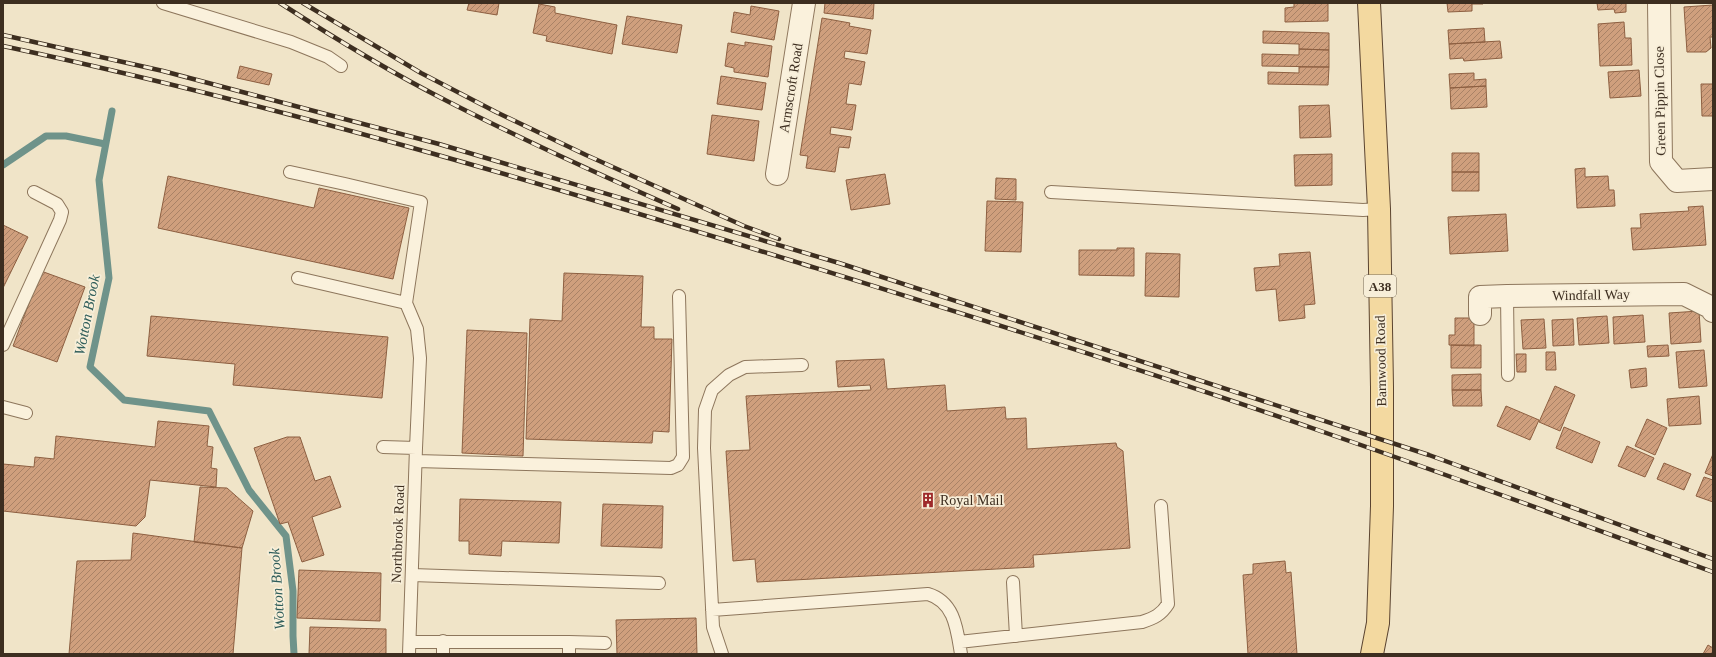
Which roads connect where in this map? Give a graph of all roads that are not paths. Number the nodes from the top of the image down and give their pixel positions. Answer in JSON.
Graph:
{"nodes":[{"id":1,"x":163,"y":3,"type":"edge"},
{"id":2,"x":804,"y":3,"type":"edge"},
{"id":3,"x":1369,"y":3,"type":"edge"},
{"id":4,"x":1659,"y":3,"type":"edge"},
{"id":5,"x":341,"y":66,"type":"dead end"},
{"id":6,"x":290,"y":172,"type":"dead end"},
{"id":7,"x":777,"y":174,"type":"dead end"},
{"id":8,"x":1713,"y":179,"type":"edge"},
{"id":9,"x":34,"y":192,"type":"dead end"},
{"id":10,"x":1051,"y":192,"type":"dead end"},
{"id":11,"x":1379,"y":209,"type":"junction"},
{"id":12,"x":298,"y":278,"type":"dead end"},
{"id":13,"x":679,"y":296,"type":"dead end"},
{"id":14,"x":1507,"y":296,"type":"junction"},
{"id":15,"x":406,"y":302,"type":"junction"},
{"id":16,"x":1713,"y":311,"type":"edge"},
{"id":17,"x":1480,"y":314,"type":"dead end"},
{"id":18,"x":3,"y":345,"type":"edge"},
{"id":19,"x":802,"y":365,"type":"dead end"},
{"id":20,"x":1508,"y":375,"type":"dead end"},
{"id":21,"x":3,"y":407,"type":"edge"},
{"id":22,"x":26,"y":413,"type":"dead end"},
{"id":23,"x":383,"y":447,"type":"dead end"},
{"id":24,"x":416,"y":448,"type":"junction"},
{"id":25,"x":416,"y":461,"type":"junction"},
{"id":26,"x":1161,"y":506,"type":"dead end"},
{"id":27,"x":412,"y":575,"type":"junction"},
{"id":28,"x":1012,"y":582,"type":"dead end"},
{"id":29,"x":659,"y":583,"type":"dead end"},
{"id":30,"x":712,"y":610,"type":"junction"},
{"id":31,"x":1378,"y":623,"type":"junction"},
{"id":32,"x":1016,"y":636,"type":"junction"},
{"id":33,"x":443,"y":641,"type":"junction"},
{"id":34,"x":410,"y":642,"type":"junction"},
{"id":35,"x":605,"y":643,"type":"dead end"},
{"id":36,"x":544,"y":648,"type":"edge"},
{"id":37,"x":569,"y":648,"type":"edge"},
{"id":38,"x":960,"y":648,"type":"edge"},
{"id":39,"x":409,"y":654,"type":"edge"},
{"id":40,"x":443,"y":654,"type":"edge"},
{"id":41,"x":722,"y":654,"type":"edge"},
{"id":42,"x":1372,"y":654,"type":"edge"},
{"id":43,"x":1388,"y":654,"type":"edge"}],
"edges":[{"from":1,"to":5,"type":"lane"},
{"from":2,"to":7,"type":"street","name":"Armscroft Road"},
{"from":3,"to":11,"type":"main road","name":"Barnwood Road","number":"A38"},
{"from":4,"to":8,"type":"street","name":"Green Pippin Close"},
{"from":6,"to":15,"type":"lane"},
{"from":9,"to":18,"type":"lane"},
{"from":10,"to":11,"type":"lane"},
{"from":11,"to":31,"type":"main road","name":"Barnwood Road","number":"A38"},
{"from":12,"to":15,"type":"lane"},
{"from":13,"to":25,"type":"lane"},
{"from":14,"to":16,"type":"street","name":"Windfall Way"},
{"from":14,"to":17,"type":"street","name":"Windfall Way"},
{"from":14,"to":20,"type":"lane"},
{"from":15,"to":24,"type":"lane","name":"Northbrook Road"},
{"from":19,"to":30,"type":"lane"},
{"from":21,"to":22,"type":"lane"},
{"from":23,"to":24,"type":"lane"},
{"from":24,"to":25,"type":"lane","name":"Northbrook Road"},
{"from":25,"to":27,"type":"lane","name":"Northbrook Road"},
{"from":26,"to":32,"type":"lane"},
{"from":27,"to":29,"type":"lane"},
{"from":27,"to":34,"type":"lane","name":"Northbrook Road"},
{"from":28,"to":32,"type":"lane"},
{"from":30,"to":38,"type":"lane"},
{"from":30,"to":41,"type":"lane"},
{"from":31,"to":42,"type":"main road","name":"Barnwood Road","number":"A38"},
{"from":31,"to":43,"type":"main road","name":"Barnwood Road","number":"A38"},
{"from":32,"to":38,"type":"lane"},
{"from":33,"to":34,"type":"lane"},
{"from":33,"to":36,"type":"lane"},
{"from":33,"to":40,"type":"lane"},
{"from":34,"to":39,"type":"lane","name":"Northbrook Road"},
{"from":35,"to":37,"type":"lane"},
{"from":36,"to":37,"type":"lane"}]}
